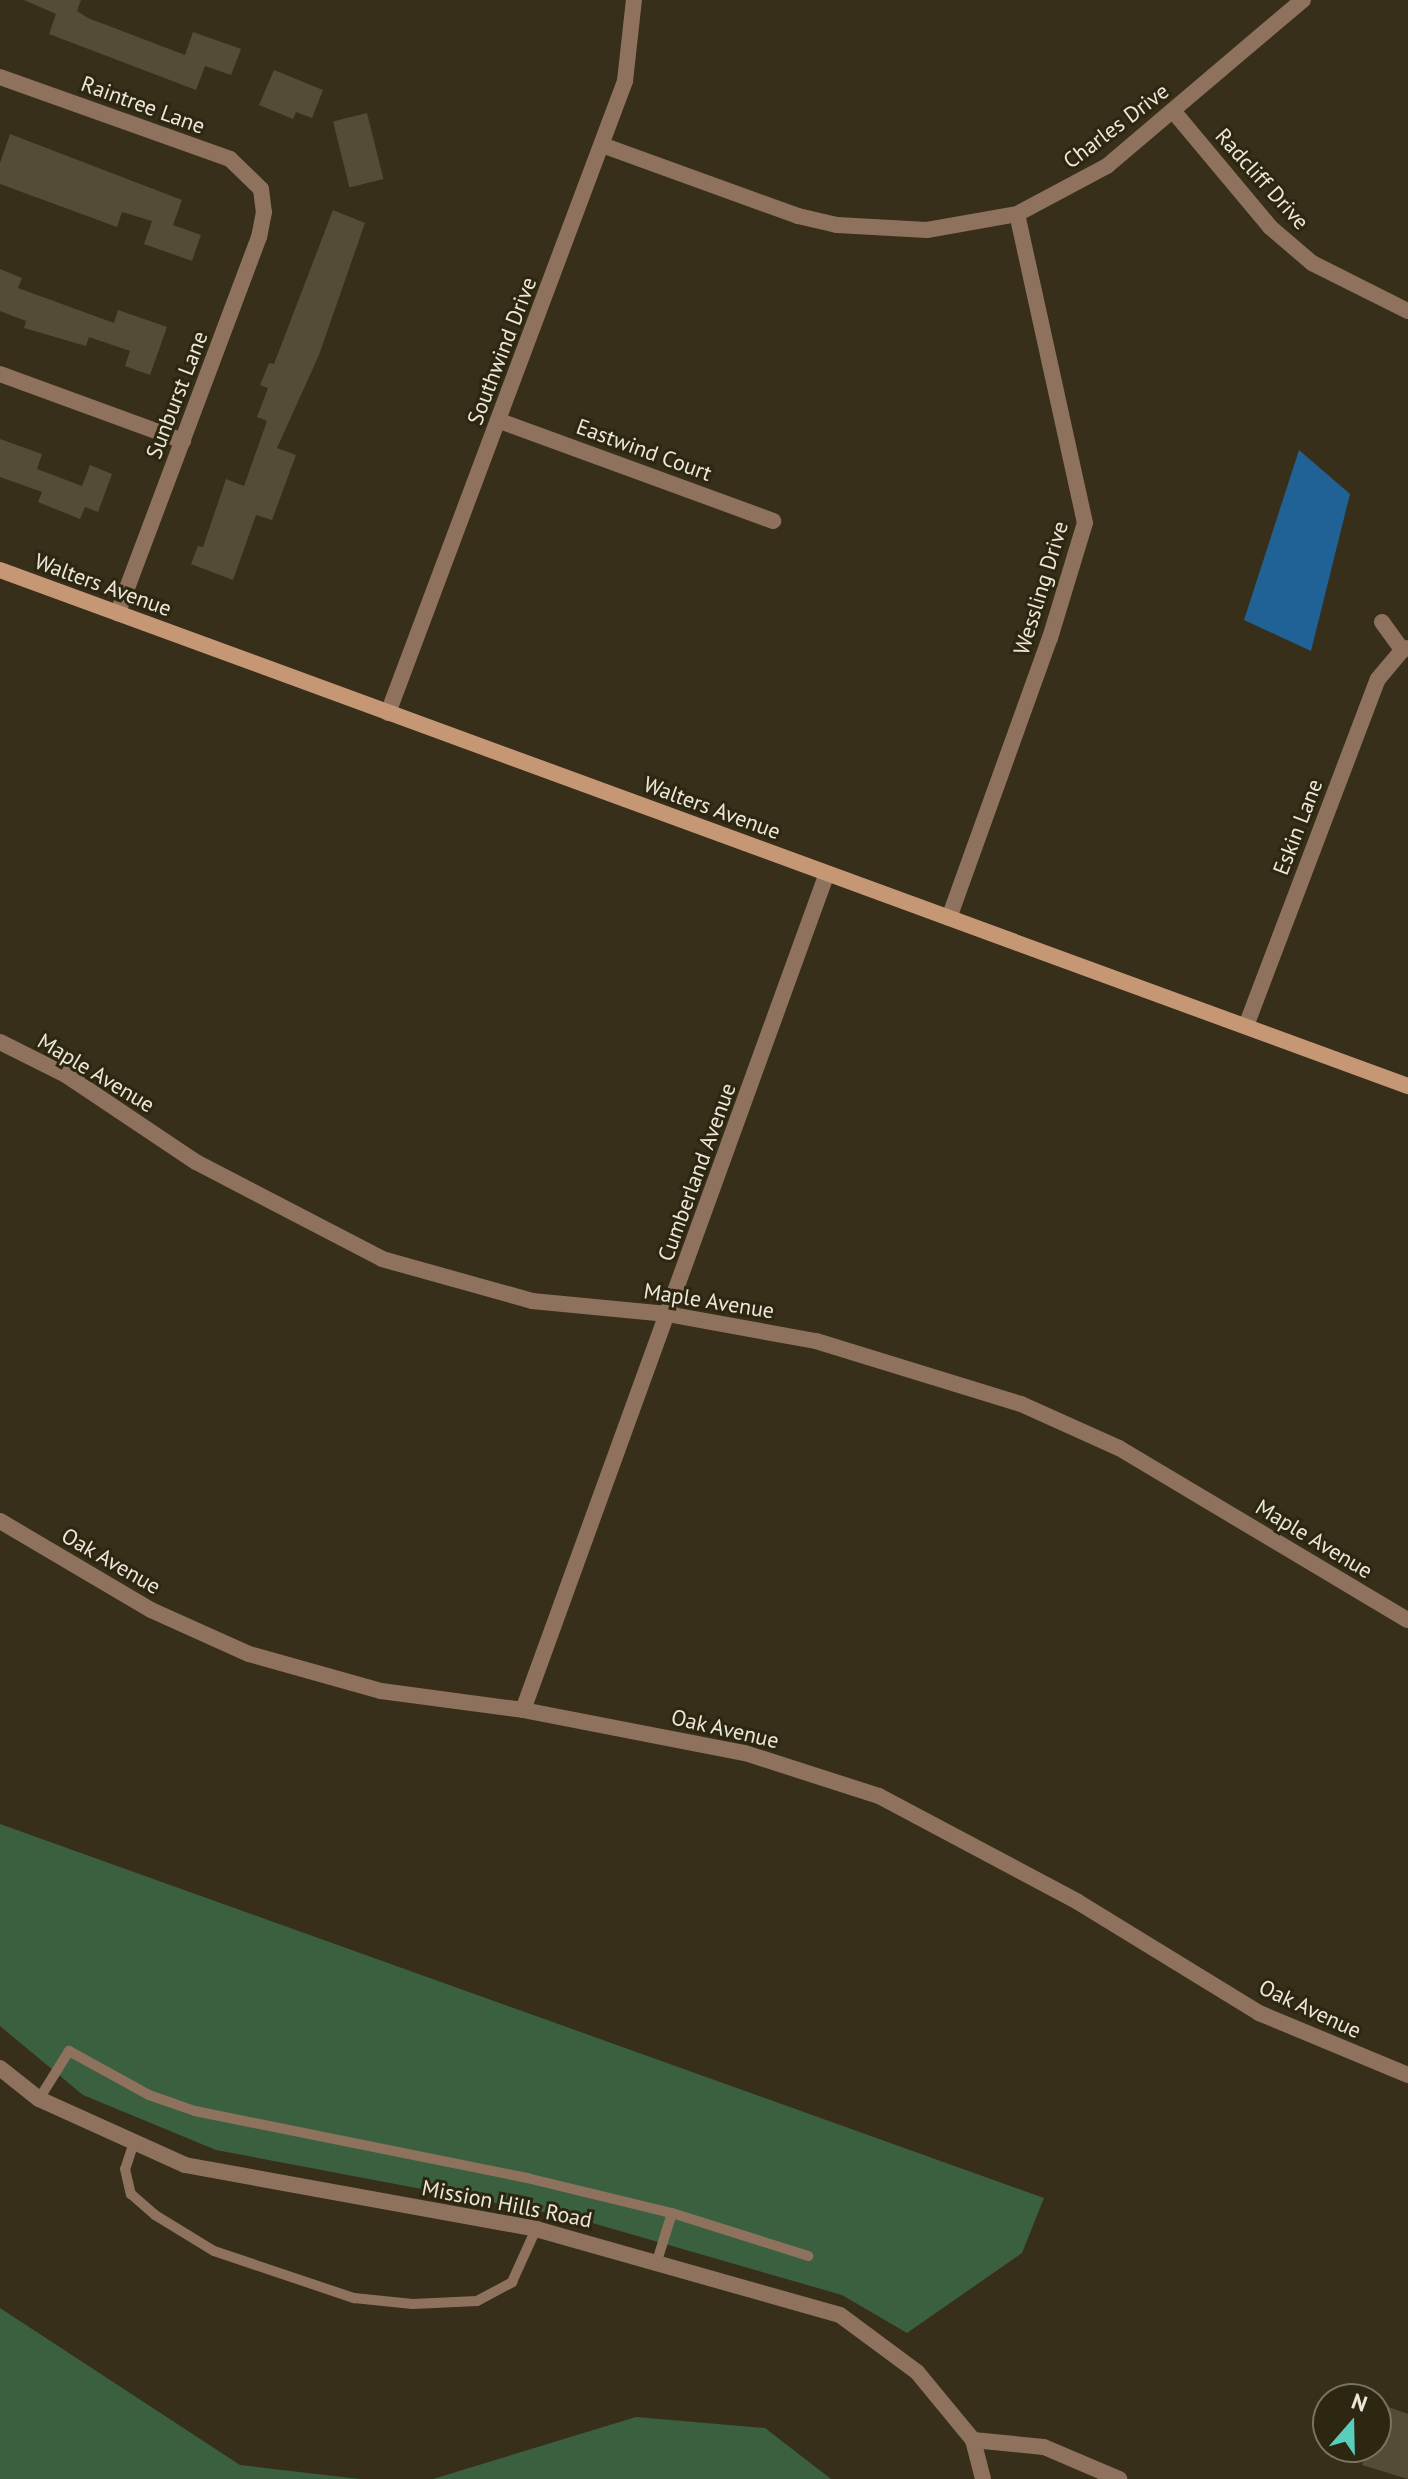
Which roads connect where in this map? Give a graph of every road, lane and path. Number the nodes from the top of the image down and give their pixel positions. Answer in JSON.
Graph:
{"nodes":[{"id":1,"x":634,"y":0,"type":"edge"},
{"id":2,"x":1302,"y":0,"type":"edge"},
{"id":3,"x":0,"y":77,"type":"edge"},
{"id":4,"x":1174,"y":112,"type":"junction"},
{"id":5,"x":602,"y":145,"type":"junction"},
{"id":6,"x":261,"y":189,"type":"joint"},
{"id":7,"x":1017,"y":214,"type":"junction"},
{"id":8,"x":1408,"y":311,"type":"edge"},
{"id":9,"x":0,"y":374,"type":"edge"},
{"id":10,"x":500,"y":421,"type":"junction"},
{"id":11,"x":183,"y":441,"type":"junction"},
{"id":12,"x":773,"y":521,"type":"dead end"},
{"id":13,"x":0,"y":570,"type":"edge"},
{"id":14,"x":118,"y":613,"type":"junction"},
{"id":15,"x":1382,"y":622,"type":"dead end"},
{"id":16,"x":1405,"y":649,"type":"edge"},
{"id":17,"x":388,"y":713,"type":"junction"},
{"id":18,"x":827,"y":873,"type":"junction"},
{"id":19,"x":949,"y":918,"type":"junction"},
{"id":20,"x":1246,"y":1026,"type":"junction"},
{"id":21,"x":0,"y":1042,"type":"edge"},
{"id":22,"x":1408,"y":1086,"type":"edge"},
{"id":23,"x":667,"y":1314,"type":"junction"},
{"id":24,"x":0,"y":1521,"type":"edge"},
{"id":25,"x":1408,"y":1620,"type":"edge"},
{"id":26,"x":523,"y":1710,"type":"junction"},
{"id":27,"x":0,"y":2068,"type":"edge"},
{"id":28,"x":1408,"y":2075,"type":"edge"},
{"id":29,"x":39,"y":2099,"type":"junction"},
{"id":30,"x":134,"y":2142,"type":"junction"},
{"id":31,"x":672,"y":2213,"type":"junction"},
{"id":32,"x":536,"y":2229,"type":"junction"},
{"id":33,"x":808,"y":2256,"type":"dead end"},
{"id":34,"x":657,"y":2261,"type":"junction"},
{"id":35,"x":973,"y":2440,"type":"junction"},
{"id":36,"x":983,"y":2479,"type":"edge"},
{"id":37,"x":1119,"y":2479,"type":"edge"}],
"edges":[{"from":1,"to":5,"type":"street","name":"Southwind Drive"},
{"from":2,"to":4,"type":"street","name":"Charles Drive"},
{"from":3,"to":6,"type":"street","name":"Raintree Lane"},
{"from":4,"to":7,"type":"street","name":"Charles Drive"},
{"from":4,"to":8,"type":"street","name":"Radcliff Drive"},
{"from":5,"to":7,"type":"street","name":"Charles Drive"},
{"from":5,"to":10,"type":"street","name":"Southwind Drive"},
{"from":6,"to":11,"type":"street","name":"Sunburst Lane"},
{"from":7,"to":19,"type":"street","name":"Wessling Drive"},
{"from":9,"to":11,"type":"street"},
{"from":10,"to":12,"type":"street","name":"Eastwind Court"},
{"from":10,"to":17,"type":"street","name":"Southwind Drive"},
{"from":11,"to":14,"type":"street","name":"Sunburst Lane"},
{"from":13,"to":14,"type":"main road","name":"Walters Avenue"},
{"from":14,"to":17,"type":"main road","name":"Walters Avenue"},
{"from":15,"to":16,"type":"street"},
{"from":16,"to":20,"type":"street","name":"Eskin Lane"},
{"from":17,"to":18,"type":"main road","name":"Walters Avenue"},
{"from":18,"to":19,"type":"main road","name":"Walters Avenue"},
{"from":18,"to":23,"type":"street","name":"Cumberland Avenue"},
{"from":19,"to":20,"type":"main road","name":"Walters Avenue"},
{"from":20,"to":22,"type":"main road","name":"Walters Avenue"},
{"from":21,"to":23,"type":"street","name":"Maple Avenue"},
{"from":23,"to":25,"type":"street","name":"Maple Avenue"},
{"from":23,"to":26,"type":"street","name":"Cumberland Avenue"},
{"from":24,"to":26,"type":"street","name":"Oak Avenue"},
{"from":26,"to":28,"type":"street","name":"Oak Avenue"},
{"from":27,"to":29,"type":"street","name":"Mission Hills Road"},
{"from":29,"to":30,"type":"street","name":"Mission Hills Road"},
{"from":29,"to":31,"type":"lane"},
{"from":30,"to":32,"type":"street","name":"Mission Hills Road"},
{"from":30,"to":32,"type":"lane"},
{"from":31,"to":33,"type":"lane"},
{"from":31,"to":34,"type":"lane"},
{"from":32,"to":34,"type":"street","name":"Mission Hills Road"},
{"from":34,"to":35,"type":"street","name":"Mission Hills Road"},
{"from":35,"to":36,"type":"street","name":"Mission Hills Road"},
{"from":35,"to":37,"type":"street"}]}
